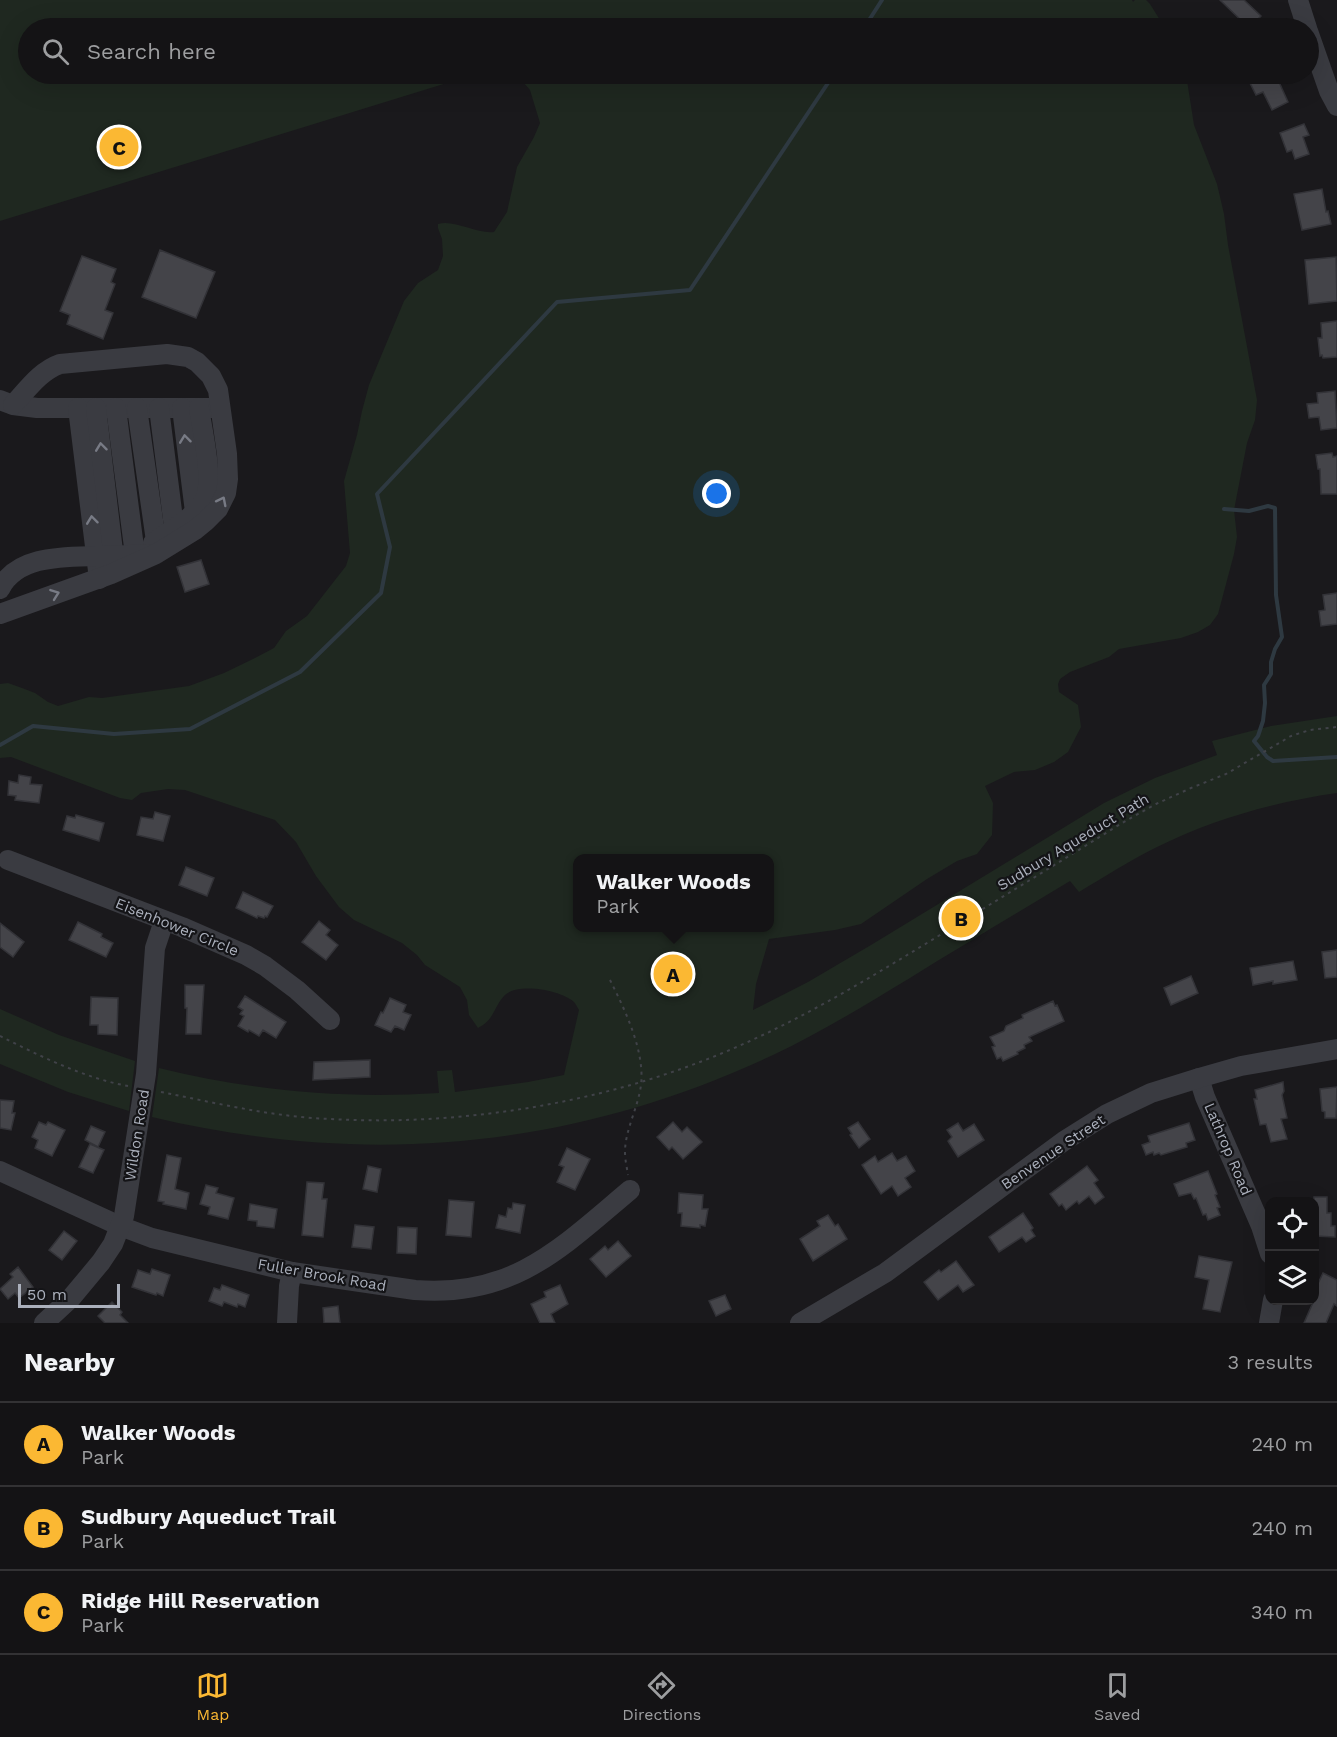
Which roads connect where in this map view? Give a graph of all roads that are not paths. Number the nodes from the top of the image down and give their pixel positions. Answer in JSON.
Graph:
{"nodes":[{"id":1,"x":1298,"y":0,"type":"edge"},
{"id":2,"x":1304,"y":18,"type":"edge"},
{"id":3,"x":1319,"y":62,"type":"edge"},
{"id":4,"x":1337,"y":106,"type":"edge"},
{"id":5,"x":6,"y":403,"type":"edge"},
{"id":6,"x":87,"y":408,"type":"junction"},
{"id":7,"x":116,"y":408,"type":"junction"},
{"id":8,"x":137,"y":408,"type":"junction"},
{"id":9,"x":159,"y":408,"type":"junction"},
{"id":10,"x":190,"y":408,"type":"junction"},
{"id":11,"x":222,"y":408,"type":"junction"},
{"id":12,"x":174,"y":527,"type":"junction"},
{"id":13,"x":156,"y":547,"type":"junction"},
{"id":14,"x":135,"y":555,"type":"junction"},
{"id":15,"x":106,"y":565,"type":"junction"},
{"id":16,"x":0,"y":589,"type":"edge"},
{"id":17,"x":0,"y":614,"type":"edge"},
{"id":18,"x":8,"y":860,"type":"dead end"},
{"id":19,"x":164,"y":921,"type":"junction"},
{"id":20,"x":330,"y":1020,"type":"dead end"},
{"id":21,"x":1337,"y":1049,"type":"edge"},
{"id":22,"x":1199,"y":1078,"type":"junction"},
{"id":23,"x":0,"y":1172,"type":"edge"},
{"id":24,"x":630,"y":1190,"type":"road end"},
{"id":25,"x":120,"y":1226,"type":"junction"},
{"id":26,"x":1268,"y":1251,"type":"edge"},
{"id":27,"x":292,"y":1272,"type":"junction"},
{"id":28,"x":1271,"y":1305,"type":"edge"},
{"id":29,"x":44,"y":1323,"type":"edge"},
{"id":30,"x":287,"y":1323,"type":"edge"},
{"id":31,"x":800,"y":1323,"type":"edge"},
{"id":32,"x":1269,"y":1323,"type":"edge"}],
"edges":[{"from":1,"to":2,"type":"street"},
{"from":3,"to":4,"type":"street"},
{"from":5,"to":6,"type":"street"},
{"from":5,"to":11,"type":"street"},
{"from":6,"to":7,"type":"street"},
{"from":15,"to":6,"type":"street","one_way":true},
{"from":7,"to":8,"type":"street"},
{"from":7,"to":14,"type":"street"},
{"from":8,"to":9,"type":"street"},
{"from":8,"to":13,"type":"street"},
{"from":9,"to":10,"type":"street"},
{"from":9,"to":12,"type":"street"},
{"from":10,"to":11,"type":"street"},
{"from":12,"to":10,"type":"street","one_way":true},
{"from":13,"to":11,"type":"street","one_way":true},
{"from":12,"to":13,"type":"street"},
{"from":13,"to":14,"type":"street"},
{"from":13,"to":15,"type":"street"},
{"from":14,"to":15,"type":"street"},
{"from":15,"to":16,"type":"street"},
{"from":17,"to":15,"type":"street","one_way":true},
{"from":18,"to":19,"type":"street","name":"Eisenhower Circle"},
{"from":19,"to":20,"type":"street","name":"Eisenhower Circle"},
{"from":19,"to":25,"type":"street","name":"Wildon Road"},
{"from":21,"to":22,"type":"street","name":"Benvenue Street"},
{"from":22,"to":26,"type":"street","name":"Lathrop Road"},
{"from":22,"to":31,"type":"street","name":"Benvenue Street"},
{"from":23,"to":25,"type":"street","name":"Fuller Brook Road"},
{"from":24,"to":27,"type":"street","name":"Fuller Brook Road"},
{"from":25,"to":27,"type":"street","name":"Fuller Brook Road"},
{"from":25,"to":29,"type":"street","name":"Wildon Road"},
{"from":27,"to":30,"type":"street"},
{"from":28,"to":32,"type":"street"}]}
